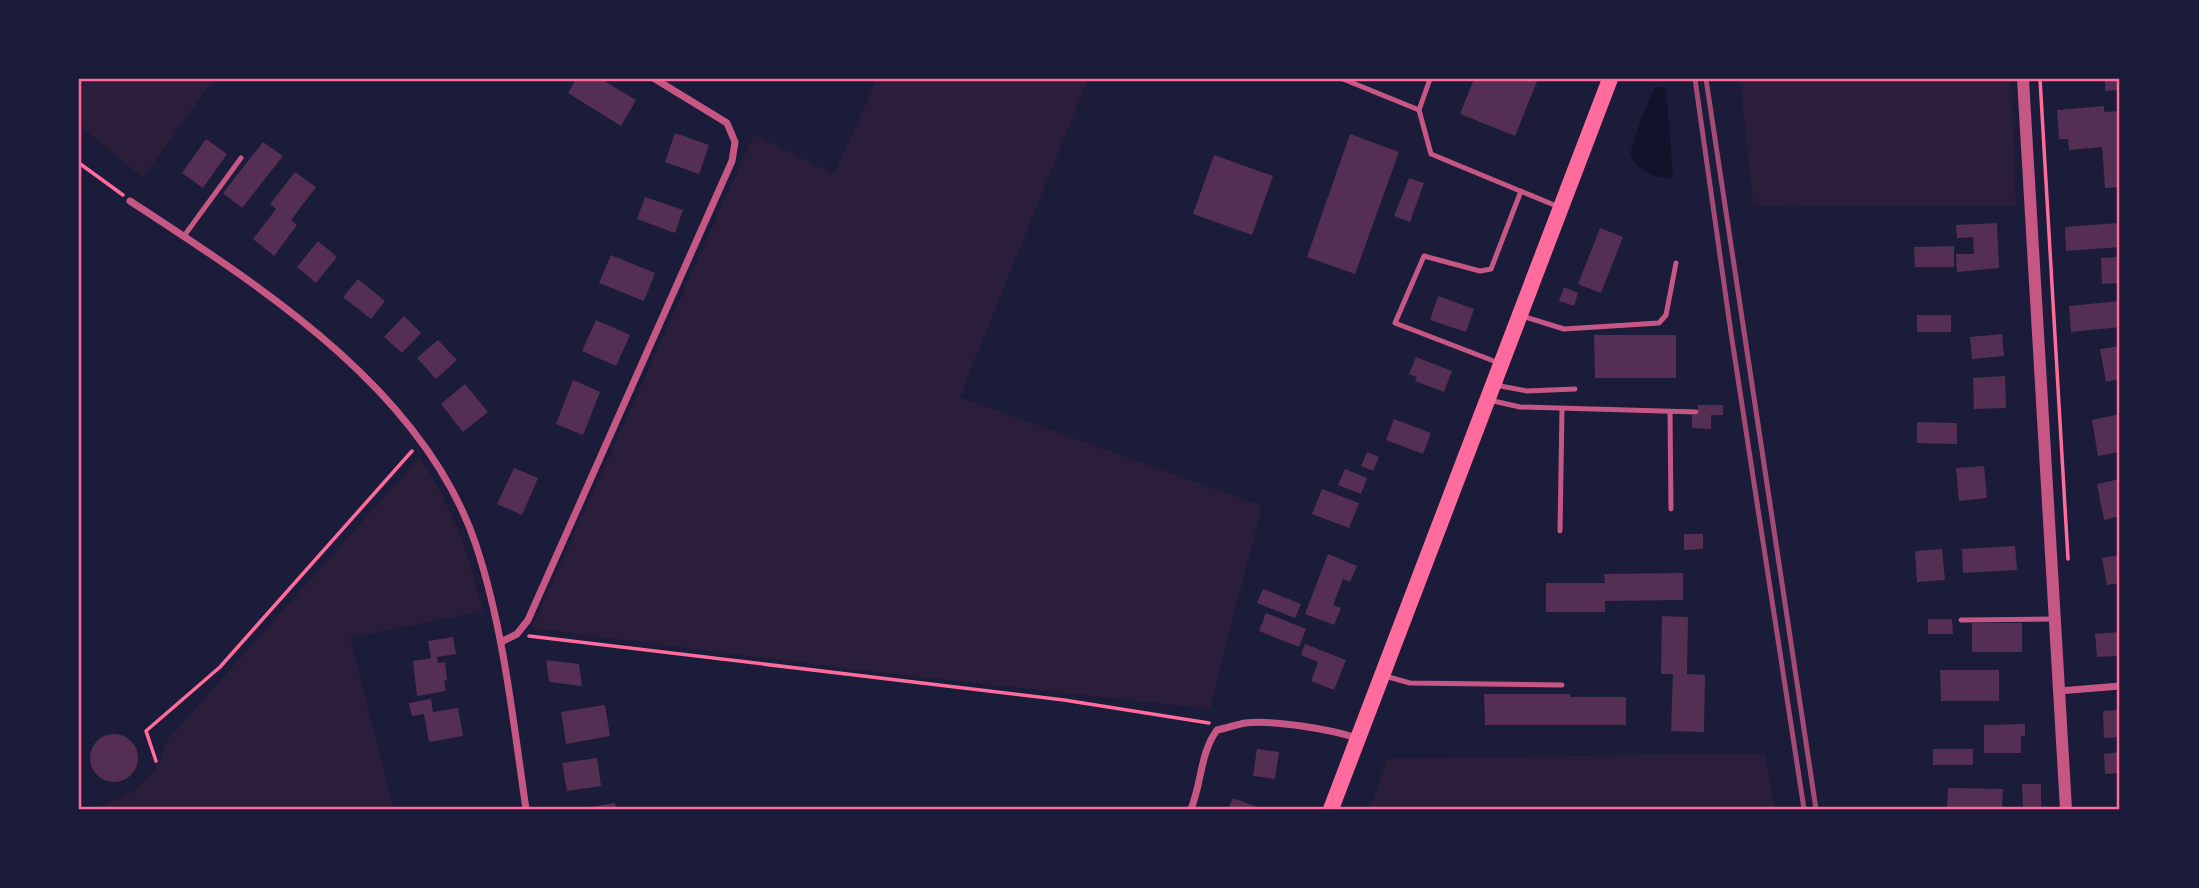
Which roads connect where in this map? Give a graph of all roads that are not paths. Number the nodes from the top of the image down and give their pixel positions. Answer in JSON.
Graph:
{"nodes":[{"id":1,"x":654,"y":79,"type":"edge"},
{"id":2,"x":1343,"y":79,"type":"edge"},
{"id":3,"x":1430,"y":79,"type":"edge"},
{"id":4,"x":1610,"y":79,"type":"edge"},
{"id":5,"x":2023,"y":79,"type":"edge"},
{"id":6,"x":1419,"y":110,"type":"junction"},
{"id":7,"x":241,"y":158,"type":"dead end"},
{"id":8,"x":1521,"y":191,"type":"junction"},
{"id":9,"x":130,"y":201,"type":"road end"},
{"id":10,"x":1559,"y":207,"type":"junction"},
{"id":11,"x":184,"y":236,"type":"junction"},
{"id":12,"x":1676,"y":263,"type":"dead end"},
{"id":13,"x":1519,"y":315,"type":"junction"},
{"id":14,"x":1500,"y":363,"type":"junction"},
{"id":15,"x":1575,"y":389,"type":"dead end"},
{"id":16,"x":1489,"y":392,"type":"junction"},
{"id":17,"x":1562,"y":409,"type":"junction"},
{"id":18,"x":1670,"y":412,"type":"junction"},
{"id":19,"x":1696,"y":412,"type":"dead end"},
{"id":20,"x":1671,"y":509,"type":"dead end"},
{"id":21,"x":1560,"y":531,"type":"dead end"},
{"id":22,"x":2055,"y":619,"type":"junction"},
{"id":23,"x":1961,"y":620,"type":"dead end"},
{"id":24,"x":501,"y":642,"type":"junction"},
{"id":25,"x":1382,"y":675,"type":"junction"},
{"id":26,"x":1562,"y":685,"type":"dead end"},
{"id":27,"x":2120,"y":686,"type":"edge"},
{"id":28,"x":2059,"y":691,"type":"junction"},
{"id":29,"x":1358,"y":738,"type":"junction"},
{"id":30,"x":526,"y":809,"type":"edge"},
{"id":31,"x":1191,"y":809,"type":"edge"},
{"id":32,"x":1331,"y":809,"type":"edge"},
{"id":33,"x":2066,"y":809,"type":"edge"}],
"edges":[{"from":1,"to":24,"type":"street"},
{"from":2,"to":6,"type":"lane"},
{"from":3,"to":6,"type":"lane"},
{"from":4,"to":10,"type":"main road"},
{"from":5,"to":22,"type":"street"},
{"from":6,"to":8,"type":"lane"},
{"from":7,"to":11,"type":"lane"},
{"from":8,"to":10,"type":"lane"},
{"from":8,"to":14,"type":"lane"},
{"from":9,"to":11,"type":"street"},
{"from":10,"to":13,"type":"main road"},
{"from":11,"to":24,"type":"street"},
{"from":12,"to":13,"type":"lane"},
{"from":13,"to":14,"type":"main road"},
{"from":14,"to":16,"type":"main road"},
{"from":15,"to":16,"type":"lane"},
{"from":16,"to":17,"type":"lane"},
{"from":16,"to":25,"type":"main road"},
{"from":17,"to":18,"type":"lane"},
{"from":17,"to":21,"type":"lane"},
{"from":18,"to":19,"type":"lane"},
{"from":18,"to":20,"type":"lane"},
{"from":22,"to":23,"type":"lane"},
{"from":22,"to":28,"type":"street"},
{"from":24,"to":30,"type":"street"},
{"from":25,"to":26,"type":"lane"},
{"from":25,"to":29,"type":"main road"},
{"from":27,"to":28,"type":"street"},
{"from":28,"to":33,"type":"street"},
{"from":29,"to":31,"type":"street"},
{"from":29,"to":32,"type":"main road"}]}
